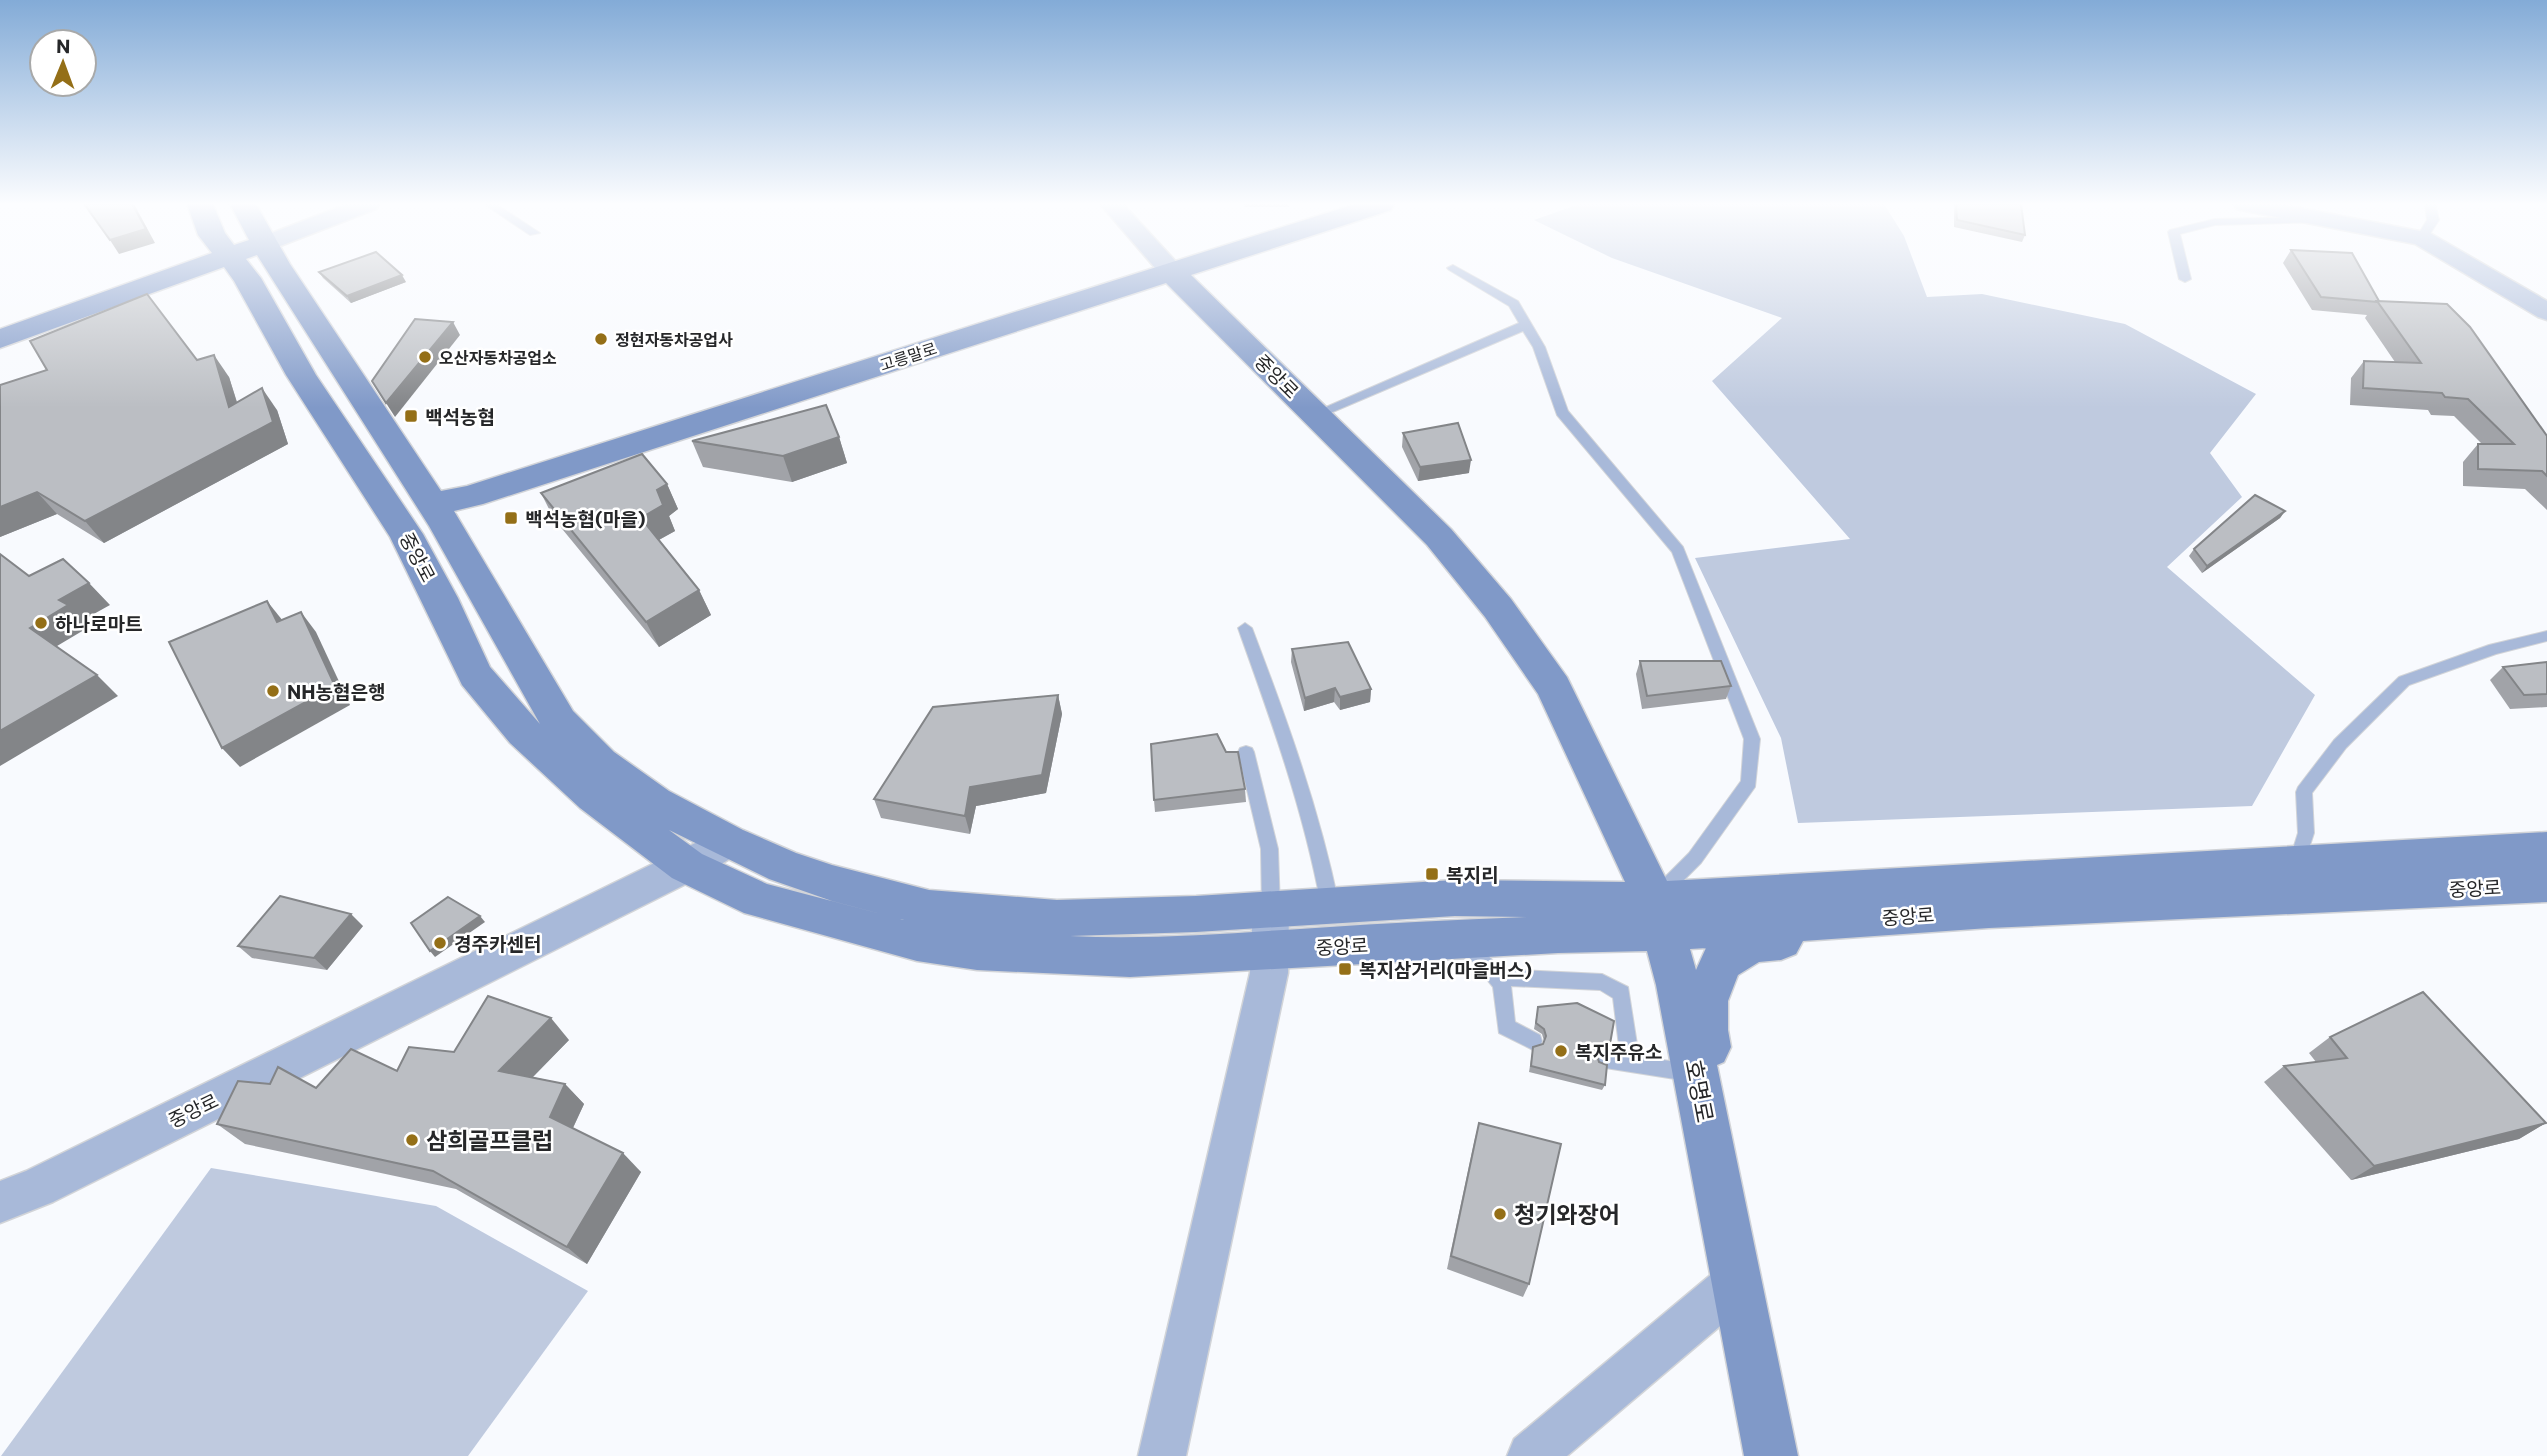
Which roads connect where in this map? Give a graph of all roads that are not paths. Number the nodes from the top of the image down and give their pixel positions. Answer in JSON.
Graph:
{"nodes":[{"id":1,"x":184,"y":272,"type":"edge"},
{"id":2,"x":242,"y":272,"type":"edge"},
{"id":3,"x":281,"y":272,"type":"edge"},
{"id":4,"x":1168,"y":272,"type":"edge"},
{"id":5,"x":1172,"y":272,"type":"edge"},
{"id":6,"x":1459,"y":272,"type":"edge"},
{"id":7,"x":2183,"y":272,"type":"edge"},
{"id":8,"x":2478,"y":272,"type":"edge"},
{"id":9,"x":2185,"y":279,"type":"dead end"},
{"id":10,"x":2547,"y":312,"type":"edge"},
{"id":11,"x":1526,"y":325,"type":"junction"},
{"id":12,"x":0,"y":339,"type":"edge"},
{"id":13,"x":1316,"y":414,"type":"junction"},
{"id":14,"x":433,"y":504,"type":"junction"},
{"id":15,"x":1245,"y":628,"type":"dead end"},
{"id":16,"x":2547,"y":636,"type":"edge"},
{"id":17,"x":1247,"y":752,"type":"dead end"},
{"id":18,"x":728,"y":842,"type":"junction"},
{"id":19,"x":2547,"y":849,"type":"edge"},
{"id":20,"x":2297,"y":862,"type":"junction"},
{"id":21,"x":687,"y":866,"type":"junction"},
{"id":22,"x":2547,"y":884,"type":"edge"},
{"id":23,"x":1330,"y":905,"type":"junction"},
{"id":24,"x":1271,"y":909,"type":"junction"},
{"id":25,"x":1989,"y":910,"type":"junction"},
{"id":26,"x":1658,"y":916,"type":"junction"},
{"id":27,"x":1464,"y":939,"type":"junction"},
{"id":28,"x":1270,"y":952,"type":"junction"},
{"id":29,"x":1497,"y":978,"type":"junction"},
{"id":30,"x":1533,"y":1041,"type":"dead end"},
{"id":31,"x":1606,"y":1061,"type":"edge"},
{"id":32,"x":1631,"y":1065,"type":"junction"},
{"id":33,"x":1696,"y":1073,"type":"junction"},
{"id":34,"x":0,"y":1202,"type":"edge"},
{"id":35,"x":1734,"y":1265,"type":"junction"},
{"id":36,"x":1162,"y":1456,"type":"edge"},
{"id":37,"x":1531,"y":1456,"type":"edge"},
{"id":38,"x":1771,"y":1456,"type":"edge"}],
"edges":[{"from":1,"to":12,"type":"main road"},
{"from":2,"to":21,"type":"main road","name":"중앙로"},
{"from":3,"to":14,"type":"main road","name":"중앙로"},
{"from":4,"to":14,"type":"main road","name":"고릉말로"},
{"from":5,"to":13,"type":"main road","name":"중앙로"},
{"from":6,"to":11,"type":"lane"},
{"from":7,"to":9,"type":"lane"},
{"from":8,"to":10,"type":"street"},
{"from":11,"to":13,"type":"lane"},
{"from":11,"to":26,"type":"lane"},
{"from":13,"to":26,"type":"main road","name":"중앙로"},
{"from":14,"to":18,"type":"main road","name":"중앙로"},
{"from":15,"to":23,"type":"lane"},
{"from":16,"to":20,"type":"lane"},
{"from":17,"to":24,"type":"lane"},
{"from":18,"to":21,"type":"street","name":"중앙로"},
{"from":18,"to":24,"type":"main road","name":"중앙로"},
{"from":19,"to":20,"type":"main road","name":"중앙로"},
{"from":20,"to":26,"type":"main road","name":"중앙로"},
{"from":21,"to":28,"type":"main road","name":"중앙로"},
{"from":21,"to":34,"type":"street","name":"중앙로"},
{"from":22,"to":25,"type":"main road","name":"중앙로"},
{"from":23,"to":24,"type":"main road","name":"중앙로"},
{"from":23,"to":26,"type":"main road","name":"중앙로"},
{"from":24,"to":28,"type":"street"},
{"from":25,"to":26,"type":"main road","name":"중앙로"},
{"from":25,"to":35,"type":"main road"},
{"from":26,"to":27,"type":"main road","name":"중앙로"},
{"from":26,"to":33,"type":"main road","name":"호명로"},
{"from":27,"to":28,"type":"main road","name":"중앙로"},
{"from":27,"to":29,"type":"lane"},
{"from":28,"to":36,"type":"street"},
{"from":29,"to":30,"type":"lane"},
{"from":29,"to":32,"type":"lane"},
{"from":31,"to":32,"type":"lane"},
{"from":32,"to":33,"type":"lane"},
{"from":33,"to":35,"type":"main road","name":"호명로"},
{"from":35,"to":37,"type":"street"},
{"from":35,"to":38,"type":"main road","name":"호명로"}]}
